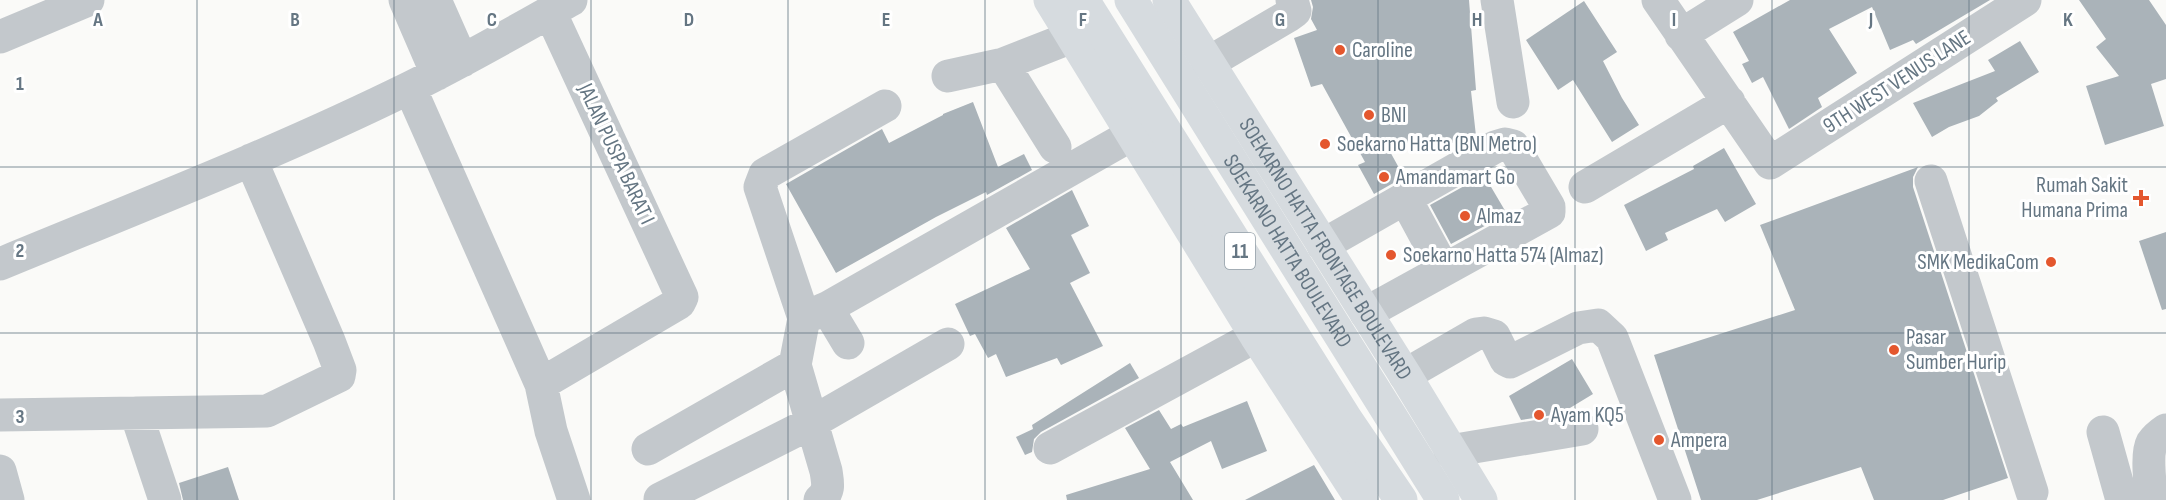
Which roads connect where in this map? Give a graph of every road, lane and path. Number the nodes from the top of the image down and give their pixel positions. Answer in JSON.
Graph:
{"nodes":[{"id":1,"x":88,"y":0,"type":"edge"},
{"id":2,"x":405,"y":0,"type":"edge"},
{"id":3,"x":435,"y":0,"type":"edge"},
{"id":4,"x":1050,"y":0,"type":"edge"},
{"id":5,"x":1083,"y":0,"type":"edge"},
{"id":6,"x":1131,"y":0,"type":"edge"},
{"id":7,"x":1169,"y":0,"type":"edge"},
{"id":8,"x":1292,"y":0,"type":"edge"},
{"id":9,"x":1498,"y":0,"type":"edge"},
{"id":10,"x":1658,"y":0,"type":"edge"},
{"id":11,"x":1737,"y":0,"type":"edge"},
{"id":12,"x":2025,"y":0,"type":"edge"},
{"id":13,"x":561,"y":6,"type":"edge"},
{"id":14,"x":1681,"y":35,"type":"junction"},
{"id":15,"x":0,"y":37,"type":"edge"},
{"id":16,"x":1072,"y":37,"type":"junction"},
{"id":17,"x":1208,"y":63,"type":"junction"},
{"id":18,"x":1003,"y":64,"type":"junction"},
{"id":19,"x":436,"y":74,"type":"junction"},
{"id":20,"x":948,"y":76,"type":"dead end"},
{"id":21,"x":1514,"y":102,"type":"dead end"},
{"id":22,"x":1729,"y":102,"type":"junction"},
{"id":23,"x":885,"y":106,"type":"dead end"},
{"id":24,"x":1132,"y":134,"type":"junction"},
{"id":25,"x":1054,"y":147,"type":"dead end"},
{"id":26,"x":251,"y":160,"type":"junction"},
{"id":27,"x":1931,"y":181,"type":"dead end"},
{"id":28,"x":1585,"y":187,"type":"dead end"},
{"id":29,"x":1405,"y":198,"type":"junction"},
{"id":30,"x":1323,"y":245,"type":"junction"},
{"id":31,"x":0,"y":264,"type":"edge"},
{"id":32,"x":1444,"y":270,"type":"junction"},
{"id":33,"x":815,"y":313,"type":"junction"},
{"id":34,"x":1366,"y":313,"type":"junction"},
{"id":35,"x":1256,"y":336,"type":"junction"},
{"id":36,"x":848,"y":343,"type":"dead end"},
{"id":37,"x":948,"y":344,"type":"dead end"},
{"id":38,"x":795,"y":365,"type":"junction"},
{"id":39,"x":1405,"y":375,"type":"junction"},
{"id":40,"x":541,"y":384,"type":"junction"},
{"id":41,"x":136,"y":413,"type":"junction"},
{"id":42,"x":0,"y":415,"type":"edge"},
{"id":43,"x":811,"y":423,"type":"junction"},
{"id":44,"x":1582,"y":429,"type":"dead end"},
{"id":45,"x":2166,"y":430,"type":"edge"},
{"id":46,"x":2103,"y":432,"type":"dead end"},
{"id":47,"x":1050,"y":448,"type":"dead end"},
{"id":48,"x":648,"y":449,"type":"dead end"},
{"id":49,"x":1450,"y":451,"type":"junction"},
{"id":50,"x":0,"y":471,"type":"edge"},
{"id":51,"x":1444,"y":496,"type":"edge"},
{"id":52,"x":2166,"y":496,"type":"edge"},
{"id":53,"x":2027,"y":497,"type":"edge"},
{"id":54,"x":660,"y":499,"type":"edge"},
{"id":55,"x":8,"y":500,"type":"edge"},
{"id":56,"x":165,"y":500,"type":"edge"},
{"id":57,"x":573,"y":500,"type":"edge"},
{"id":58,"x":820,"y":500,"type":"edge"},
{"id":59,"x":1362,"y":500,"type":"edge"},
{"id":60,"x":1401,"y":500,"type":"edge"},
{"id":61,"x":1481,"y":500,"type":"edge"},
{"id":62,"x":1675,"y":500,"type":"edge"},
{"id":63,"x":2122,"y":500,"type":"edge"},
{"id":64,"x":2155,"y":500,"type":"edge"}],
"edges":[{"from":1,"to":15,"type":"street"},
{"from":2,"to":19,"type":"street"},
{"from":3,"to":19,"type":"street"},
{"from":4,"to":16,"type":"main road"},
{"from":5,"to":60,"type":"main road","name":"SOEKARNO HATTA BOULEVARD","number":"11"},
{"from":6,"to":51,"type":"main road","name":"SOEKARNO HATTA BOULEVARD","number":"11"},
{"from":7,"to":17,"type":"main road","name":"SOEKARNO HATTA FRONTAGE BOULEVARD"},
{"from":8,"to":17,"type":"street"},
{"from":9,"to":21,"type":"street"},
{"from":10,"to":14,"type":"street"},
{"from":11,"to":14,"type":"street"},
{"from":12,"to":22,"type":"street","name":"9TH WEST VENUS LANE"},
{"from":13,"to":19,"type":"street"},
{"from":13,"to":40,"type":"street","name":"JALAN PUSPA BARAT I"},
{"from":14,"to":22,"type":"street"},
{"from":16,"to":18,"type":"street"},
{"from":16,"to":24,"type":"main road"},
{"from":17,"to":30,"type":"main road","name":"SOEKARNO HATTA FRONTAGE BOULEVARD"},
{"from":18,"to":20,"type":"street"},
{"from":18,"to":25,"type":"street"},
{"from":19,"to":26,"type":"street"},
{"from":19,"to":40,"type":"street"},
{"from":22,"to":28,"type":"street"},
{"from":23,"to":33,"type":"street"},
{"from":24,"to":33,"type":"street"},
{"from":24,"to":35,"type":"main road"},
{"from":26,"to":31,"type":"street"},
{"from":26,"to":41,"type":"street"},
{"from":27,"to":53,"type":"street"},
{"from":29,"to":30,"type":"street"},
{"from":29,"to":32,"type":"street"},
{"from":29,"to":32,"type":"street"},
{"from":30,"to":34,"type":"main road","name":"SOEKARNO HATTA FRONTAGE BOULEVARD"},
{"from":32,"to":34,"type":"street"},
{"from":33,"to":36,"type":"street"},
{"from":33,"to":38,"type":"street"},
{"from":34,"to":39,"type":"main road","name":"SOEKARNO HATTA FRONTAGE BOULEVARD"},
{"from":35,"to":47,"type":"street"},
{"from":35,"to":59,"type":"main road"},
{"from":37,"to":43,"type":"street"},
{"from":38,"to":43,"type":"street"},
{"from":38,"to":48,"type":"street"},
{"from":39,"to":49,"type":"main road","name":"SOEKARNO HATTA FRONTAGE BOULEVARD"},
{"from":39,"to":62,"type":"street"},
{"from":40,"to":57,"type":"street"},
{"from":41,"to":42,"type":"street"},
{"from":41,"to":56,"type":"street"},
{"from":43,"to":54,"type":"street"},
{"from":43,"to":58,"type":"street"},
{"from":44,"to":49,"type":"street"},
{"from":45,"to":64,"type":"street"},
{"from":46,"to":63,"type":"street"},
{"from":49,"to":61,"type":"main road","name":"SOEKARNO HATTA FRONTAGE BOULEVARD"},
{"from":50,"to":55,"type":"street"},
{"from":52,"to":64,"type":"street"}]}
